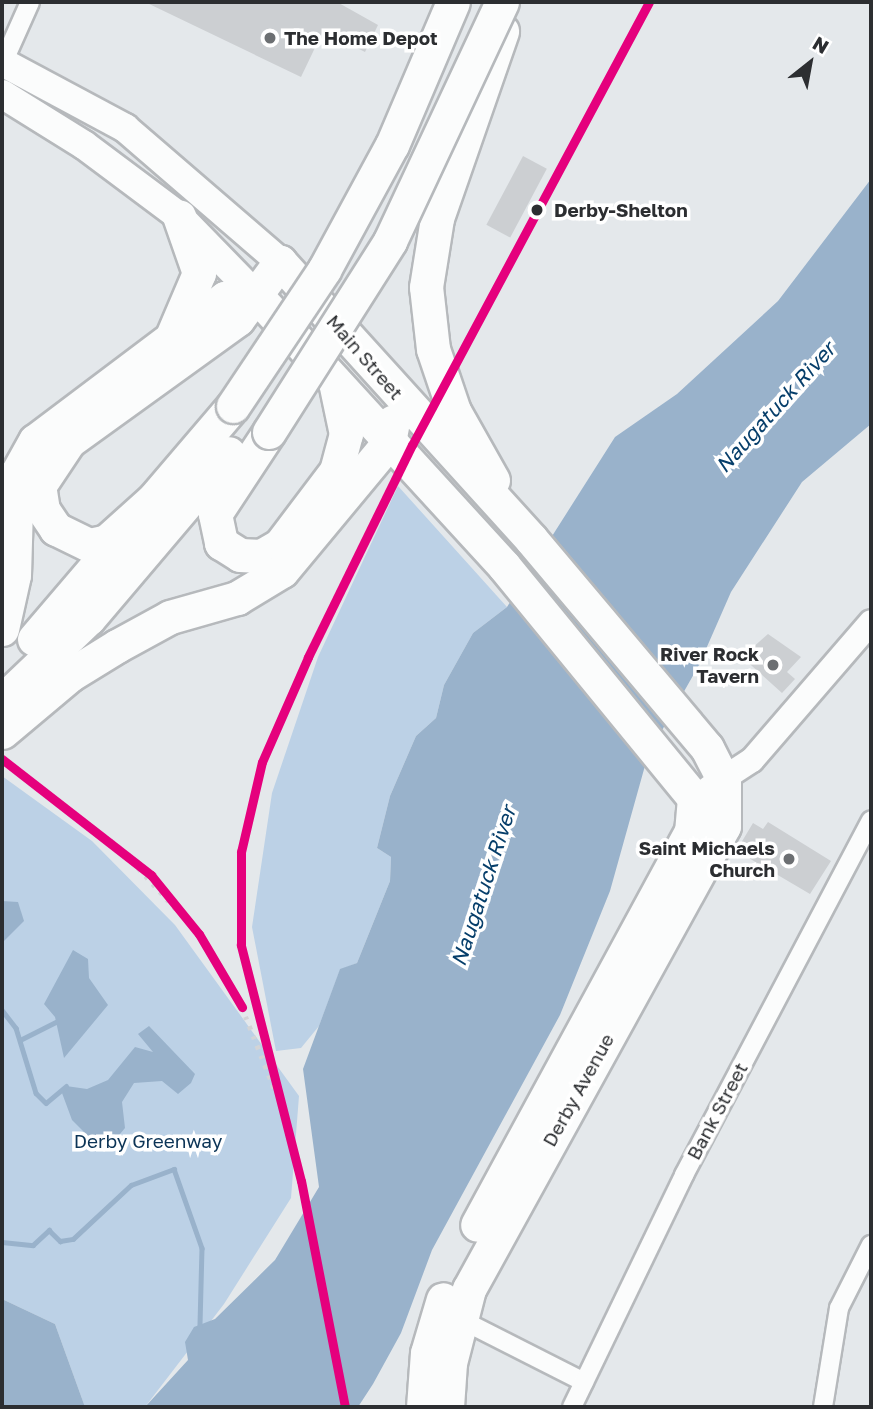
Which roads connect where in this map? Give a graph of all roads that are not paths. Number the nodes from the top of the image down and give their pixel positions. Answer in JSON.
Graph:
{"nodes":[{"id":1,"x":30,"y":2,"type":"edge"},
{"id":2,"x":453,"y":2,"type":"edge"},
{"id":3,"x":482,"y":2,"type":"edge"},
{"id":4,"x":502,"y":2,"type":"edge"},
{"id":5,"x":512,"y":2,"type":"edge"},
{"id":6,"x":2,"y":63,"type":"edge"},
{"id":7,"x":2,"y":94,"type":"edge"},
{"id":8,"x":179,"y":216,"type":"junction"},
{"id":9,"x":280,"y":262,"type":"junction"},
{"id":10,"x":254,"y":293,"type":"junction"},
{"id":11,"x":160,"y":349,"type":"junction"},
{"id":12,"x":382,"y":379,"type":"junction"},
{"id":13,"x":335,"y":380,"type":"junction"},
{"id":14,"x":252,"y":420,"type":"junction"},
{"id":15,"x":401,"y":454,"type":"junction"},
{"id":16,"x":168,"y":486,"type":"junction"},
{"id":17,"x":509,"y":514,"type":"junction"},
{"id":18,"x":871,"y":622,"type":"edge"},
{"id":19,"x":2,"y":629,"type":"edge"},
{"id":20,"x":9,"y":683,"type":"edge"},
{"id":21,"x":2,"y":732,"type":"edge"},
{"id":22,"x":724,"y":780,"type":"junction"},
{"id":23,"x":693,"y":794,"type":"junction"},
{"id":24,"x":871,"y":820,"type":"edge"},
{"id":25,"x":612,"y":1005,"type":"junction"},
{"id":26,"x":498,"y":1210,"type":"junction"},
{"id":27,"x":871,"y":1245,"type":"edge"},
{"id":28,"x":460,"y":1319,"type":"junction"},
{"id":29,"x":584,"y":1382,"type":"junction"},
{"id":30,"x":423,"y":1407,"type":"edge"},
{"id":31,"x":447,"y":1407,"type":"edge"},
{"id":32,"x":572,"y":1407,"type":"edge"},
{"id":33,"x":823,"y":1407,"type":"edge"}],
"edges":[{"from":1,"to":6,"type":"street"},
{"from":2,"to":14,"type":"highway","bridge":true},
{"from":3,"to":14,"type":"highway"},
{"from":4,"to":14,"type":"highway","bridge":true},
{"from":5,"to":17,"type":"highway"},
{"from":6,"to":9,"type":"main road","name":"Main Street"},
{"from":7,"to":8,"type":"main road","name":"Main Street"},
{"from":8,"to":10,"type":"main road","name":"Main Street"},
{"from":8,"to":11,"type":"highway"},
{"from":9,"to":10,"type":"highway"},
{"from":9,"to":12,"type":"highway","name":"Main Street"},
{"from":10,"to":11,"type":"highway"},
{"from":10,"to":13,"type":"highway","name":"Main Street"},
{"from":10,"to":16,"type":"highway"},
{"from":11,"to":19,"type":"highway"},
{"from":12,"to":15,"type":"highway"},
{"from":12,"to":17,"type":"highway","name":"Main Street"},
{"from":13,"to":14,"type":"highway"},
{"from":13,"to":15,"type":"highway","name":"Main Street"},
{"from":14,"to":16,"type":"highway"},
{"from":14,"to":20,"type":"highway"},
{"from":15,"to":21,"type":"highway"},
{"from":15,"to":23,"type":"highway","name":"Main Street"},
{"from":16,"to":20,"type":"highway"},
{"from":17,"to":22,"type":"highway","name":"Main Street"},
{"from":18,"to":22,"type":"main road"},
{"from":22,"to":23,"type":"main road"},
{"from":22,"to":25,"type":"highway","name":"Derby Avenue"},
{"from":23,"to":25,"type":"highway","name":"Derby Avenue"},
{"from":24,"to":29,"type":"street","name":"Bank Street"},
{"from":25,"to":26,"type":"highway","name":"Derby Avenue"},
{"from":26,"to":28,"type":"highway","name":"Derby Avenue"},
{"from":26,"to":30,"type":"highway","name":"Derby Avenue"},
{"from":27,"to":33,"type":"street"},
{"from":28,"to":29,"type":"street"},
{"from":28,"to":31,"type":"highway","name":"Derby Avenue"},
{"from":29,"to":32,"type":"street","name":"Bank Street"}]}
